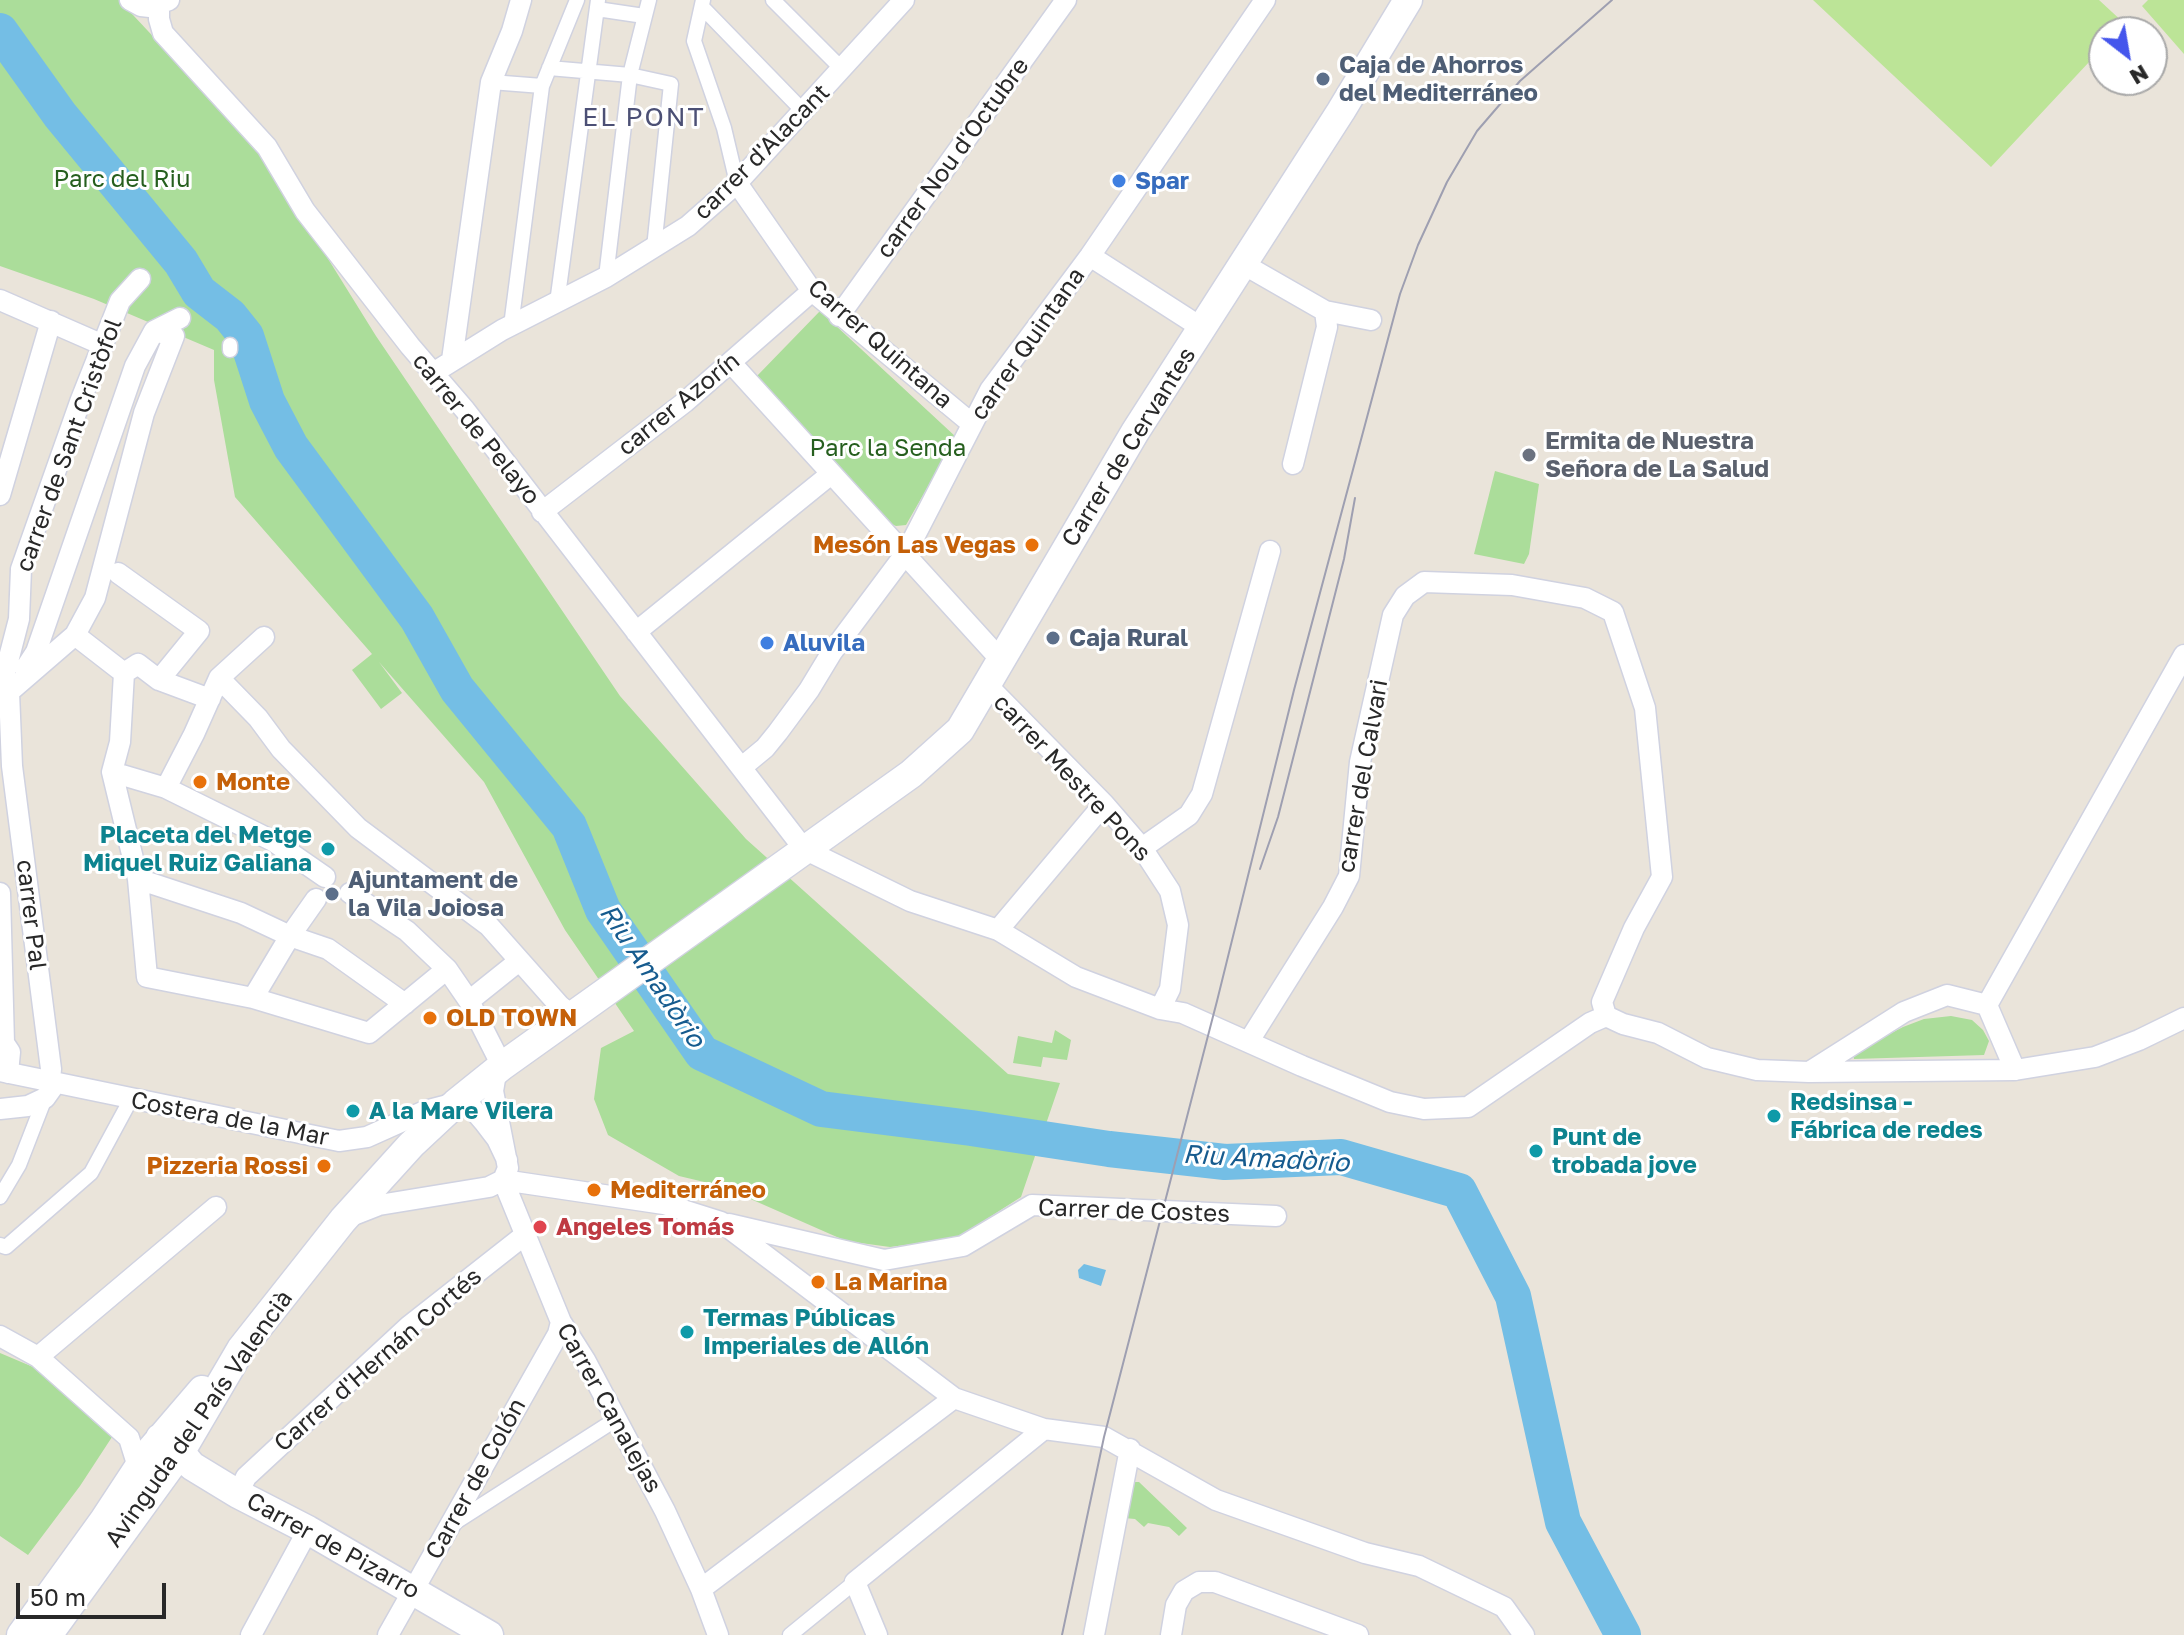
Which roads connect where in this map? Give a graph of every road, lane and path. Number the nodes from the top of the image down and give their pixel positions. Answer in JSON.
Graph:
{"nodes":[{"id":1,"x":130,"y":0,"type":"edge"},
{"id":2,"x":521,"y":0,"type":"edge"},
{"id":3,"x":577,"y":0,"type":"edge"},
{"id":4,"x":649,"y":0,"type":"edge"},
{"id":5,"x":773,"y":0,"type":"edge"},
{"id":6,"x":904,"y":0,"type":"edge"},
{"id":7,"x":1066,"y":0,"type":"edge"},
{"id":8,"x":1265,"y":0,"type":"edge"},
{"id":9,"x":164,"y":3,"type":"edge"},
{"id":10,"x":1400,"y":3,"type":"edge"},
{"id":11,"x":598,"y":4,"type":"edge"},
{"id":12,"x":702,"y":4,"type":"edge"},
{"id":13,"x":644,"y":16,"type":"junction"},
{"id":14,"x":549,"y":68,"type":"junction"},
{"id":15,"x":843,"y":70,"type":"junction"},
{"id":16,"x":587,"y":72,"type":"junction"},
{"id":17,"x":630,"y":75,"type":"junction"},
{"id":18,"x":491,"y":82,"type":"junction"},
{"id":19,"x":542,"y":86,"type":"junction"},
{"id":20,"x":804,"y":112,"type":"junction"},
{"id":21,"x":737,"y":183,"type":"junction"},
{"id":22,"x":654,"y":248,"type":"junction"},
{"id":23,"x":1090,"y":256,"type":"junction"},
{"id":24,"x":1243,"y":264,"type":"junction"},
{"id":25,"x":606,"y":277,"type":"junction"},
{"id":26,"x":140,"y":279,"type":"dead end"},
{"id":27,"x":812,"y":291,"type":"junction"},
{"id":28,"x":0,"y":300,"type":"edge"},
{"id":29,"x":557,"y":303,"type":"junction"},
{"id":30,"x":1325,"y":311,"type":"junction"},
{"id":31,"x":839,"y":316,"type":"junction"},
{"id":32,"x":180,"y":318,"type":"dead end"},
{"id":33,"x":1371,"y":320,"type":"dead end"},
{"id":34,"x":51,"y":321,"type":"junction"},
{"id":35,"x":511,"y":326,"type":"junction"},
{"id":36,"x":1202,"y":328,"type":"junction"},
{"id":37,"x":154,"y":331,"type":"junction"},
{"id":38,"x":103,"y":345,"type":"junction"},
{"id":39,"x":452,"y":360,"type":"junction"},
{"id":40,"x":732,"y":364,"type":"junction"},
{"id":41,"x":433,"y":373,"type":"junction"},
{"id":42,"x":971,"y":423,"type":"junction"},
{"id":43,"x":1293,"y":464,"type":"dead end"},
{"id":44,"x":831,"y":474,"type":"junction"},
{"id":45,"x":0,"y":495,"type":"edge"},
{"id":46,"x":542,"y":512,"type":"junction"},
{"id":47,"x":1270,"y":551,"type":"dead end"},
{"id":48,"x":906,"y":553,"type":"junction"},
{"id":49,"x":118,"y":573,"type":"dead end"},
{"id":50,"x":636,"y":632,"type":"junction"},
{"id":51,"x":75,"y":635,"type":"junction"},
{"id":52,"x":264,"y":637,"type":"dead end"},
{"id":53,"x":2184,"y":655,"type":"edge"},
{"id":54,"x":1000,"y":659,"type":"junction"},
{"id":55,"x":124,"y":673,"type":"junction"},
{"id":56,"x":219,"y":678,"type":"junction"},
{"id":57,"x":159,"y":680,"type":"junction"},
{"id":58,"x":986,"y":684,"type":"junction"},
{"id":59,"x":210,"y":699,"type":"junction"},
{"id":60,"x":3,"y":700,"type":"edge"},
{"id":61,"x":742,"y":767,"type":"junction"},
{"id":62,"x":112,"y":772,"type":"junction"},
{"id":63,"x":166,"y":788,"type":"junction"},
{"id":64,"x":1104,"y":804,"type":"junction"},
{"id":65,"x":1142,"y":848,"type":"junction"},
{"id":66,"x":804,"y":849,"type":"junction"},
{"id":67,"x":325,"y":877,"type":"dead end"},
{"id":68,"x":138,"y":879,"type":"junction"},
{"id":69,"x":0,"y":893,"type":"edge"},
{"id":70,"x":350,"y":893,"type":"dead end"},
{"id":71,"x":316,"y":899,"type":"dead end"},
{"id":72,"x":998,"y":930,"type":"junction"},
{"id":73,"x":290,"y":936,"type":"junction"},
{"id":74,"x":519,"y":961,"type":"junction"},
{"id":75,"x":447,"y":969,"type":"junction"},
{"id":76,"x":253,"y":998,"type":"junction"},
{"id":77,"x":469,"y":1001,"type":"junction"},
{"id":78,"x":405,"y":1004,"type":"junction"},
{"id":79,"x":1987,"y":1005,"type":"junction"},
{"id":80,"x":1160,"y":1009,"type":"junction"},
{"id":81,"x":575,"y":1013,"type":"junction"},
{"id":82,"x":1606,"y":1016,"type":"junction"},
{"id":83,"x":2184,"y":1018,"type":"edge"},
{"id":84,"x":1249,"y":1041,"type":"junction"},
{"id":85,"x":502,"y":1066,"type":"junction"},
{"id":86,"x":2015,"y":1070,"type":"junction"},
{"id":87,"x":4,"y":1072,"type":"edge"},
{"id":88,"x":1809,"y":1072,"type":"junction"},
{"id":89,"x":50,"y":1088,"type":"junction"},
{"id":90,"x":131,"y":1099,"type":"junction"},
{"id":91,"x":456,"y":1103,"type":"junction"},
{"id":92,"x":0,"y":1109,"type":"edge"},
{"id":93,"x":505,"y":1170,"type":"junction"},
{"id":94,"x":0,"y":1197,"type":"edge"},
{"id":95,"x":216,"y":1207,"type":"dead end"},
{"id":96,"x":1276,"y":1216,"type":"dead end"},
{"id":97,"x":343,"y":1220,"type":"junction"},
{"id":98,"x":721,"y":1222,"type":"junction"},
{"id":99,"x":526,"y":1234,"type":"junction"},
{"id":100,"x":0,"y":1245,"type":"edge"},
{"id":101,"x":561,"y":1322,"type":"junction"},
{"id":102,"x":0,"y":1336,"type":"edge"},
{"id":103,"x":38,"y":1357,"type":"junction"},
{"id":104,"x":954,"y":1398,"type":"junction"},
{"id":105,"x":615,"y":1420,"type":"junction"},
{"id":106,"x":1044,"y":1429,"type":"junction"},
{"id":107,"x":129,"y":1438,"type":"junction"},
{"id":108,"x":170,"y":1446,"type":"junction"},
{"id":109,"x":1130,"y":1449,"type":"junction"},
{"id":110,"x":138,"y":1467,"type":"junction"},
{"id":111,"x":238,"y":1494,"type":"junction"},
{"id":112,"x":449,"y":1527,"type":"junction"},
{"id":113,"x":308,"y":1530,"type":"junction"},
{"id":114,"x":855,"y":1582,"type":"junction"},
{"id":115,"x":701,"y":1589,"type":"junction"},
{"id":116,"x":413,"y":1590,"type":"junction"},
{"id":117,"x":1336,"y":1631,"type":"edge"},
{"id":118,"x":21,"y":1635,"type":"edge"},
{"id":119,"x":48,"y":1635,"type":"edge"},
{"id":120,"x":251,"y":1635,"type":"edge"},
{"id":121,"x":388,"y":1635,"type":"edge"},
{"id":122,"x":489,"y":1635,"type":"edge"},
{"id":123,"x":718,"y":1635,"type":"edge"},
{"id":124,"x":790,"y":1635,"type":"edge"},
{"id":125,"x":877,"y":1635,"type":"edge"},
{"id":126,"x":1094,"y":1635,"type":"edge"},
{"id":127,"x":1171,"y":1635,"type":"edge"},
{"id":128,"x":1358,"y":1635,"type":"edge"},
{"id":129,"x":1524,"y":1635,"type":"edge"}],
"edges":[{"from":1,"to":9,"type":"street"},
{"from":2,"to":18,"type":"street"},
{"from":3,"to":14,"type":"street"},
{"from":4,"to":13,"type":"street"},
{"from":5,"to":15,"type":"street"},
{"from":6,"to":15,"type":"street","name":"carrer d'Alacant"},
{"from":7,"to":31,"type":"street","name":"carrer Nou d'Octubre"},
{"from":8,"to":23,"type":"street","name":"carrer Quintana"},
{"from":9,"to":41,"type":"street","name":"carrer de Pelayo"},
{"from":10,"to":24,"type":"main road","name":"Carrer de Cervantes"},
{"from":11,"to":13,"type":"street"},
{"from":11,"to":16,"type":"street"},
{"from":12,"to":20,"type":"street"},
{"from":12,"to":21,"type":"street"},
{"from":13,"to":17,"type":"street"},
{"from":14,"to":16,"type":"street"},
{"from":14,"to":19,"type":"street"},
{"from":15,"to":20,"type":"street","name":"carrer d'Alacant"},
{"from":16,"to":17,"type":"street"},
{"from":16,"to":29,"type":"street"},
{"from":17,"to":22,"type":"street"},
{"from":17,"to":25,"type":"street"},
{"from":18,"to":19,"type":"street"},
{"from":18,"to":39,"type":"street"},
{"from":19,"to":35,"type":"street"},
{"from":20,"to":21,"type":"street","name":"carrer d'Alacant"},
{"from":21,"to":22,"type":"street","name":"carrer d'Alacant"},
{"from":21,"to":27,"type":"street","name":"Carrer Quintana"},
{"from":22,"to":25,"type":"street","name":"carrer d'Alacant"},
{"from":23,"to":36,"type":"street"},
{"from":23,"to":42,"type":"street","name":"carrer Quintana"},
{"from":24,"to":30,"type":"street"},
{"from":24,"to":36,"type":"main road","name":"Carrer de Cervantes"},
{"from":25,"to":29,"type":"street","name":"carrer d'Alacant"},
{"from":26,"to":38,"type":"street","name":"carrer de Sant Cristòfol"},
{"from":27,"to":31,"type":"street","name":"Carrer Quintana"},
{"from":27,"to":40,"type":"street","name":"carrer Azorín"},
{"from":28,"to":34,"type":"street"},
{"from":29,"to":35,"type":"street","name":"carrer d'Alacant"},
{"from":30,"to":33,"type":"street"},
{"from":30,"to":43,"type":"street"},
{"from":31,"to":42,"type":"street","name":"Carrer Quintana"},
{"from":32,"to":37,"type":"street"},
{"from":34,"to":38,"type":"street"},
{"from":34,"to":45,"type":"street"},
{"from":35,"to":39,"type":"street","name":"carrer d'Alacant"},
{"from":36,"to":54,"type":"main road","name":"Carrer de Cervantes"},
{"from":37,"to":51,"type":"street"},
{"from":37,"to":60,"type":"street"},
{"from":38,"to":60,"type":"street","name":"carrer de Sant Cristòfol"},
{"from":39,"to":41,"type":"street","name":"carrer d'Alacant"},
{"from":40,"to":44,"type":"street"},
{"from":40,"to":46,"type":"street","name":"carrer Azorín"},
{"from":41,"to":46,"type":"street","name":"carrer de Pelayo"},
{"from":42,"to":48,"type":"street","name":"carrer Quintana"},
{"from":44,"to":48,"type":"street"},
{"from":44,"to":50,"type":"street"},
{"from":46,"to":50,"type":"street","name":"carrer de Pelayo"},
{"from":47,"to":65,"type":"street"},
{"from":48,"to":54,"type":"street"},
{"from":48,"to":61,"type":"street","name":"carrer Quintana"},
{"from":49,"to":57,"type":"street"},
{"from":50,"to":61,"type":"street","name":"carrer de Pelayo"},
{"from":51,"to":55,"type":"street"},
{"from":51,"to":60,"type":"street"},
{"from":52,"to":56,"type":"street"},
{"from":53,"to":79,"type":"street"},
{"from":54,"to":58,"type":"main road","name":"Carrer de Cervantes"},
{"from":55,"to":57,"type":"street"},
{"from":55,"to":62,"type":"street"},
{"from":56,"to":59,"type":"street"},
{"from":56,"to":74,"type":"street"},
{"from":57,"to":59,"type":"street"},
{"from":58,"to":64,"type":"street","name":"carrer Mestre Pons"},
{"from":58,"to":66,"type":"main road","name":"Carrer de Cervantes"},
{"from":59,"to":63,"type":"street"},
{"from":60,"to":89,"type":"street","name":"carrer Pal"},
{"from":61,"to":66,"type":"street","name":"carrer de Pelayo"},
{"from":62,"to":63,"type":"street"},
{"from":62,"to":68,"type":"street"},
{"from":63,"to":67,"type":"street"},
{"from":64,"to":65,"type":"street","name":"carrer Mestre Pons"},
{"from":64,"to":72,"type":"street"},
{"from":65,"to":80,"type":"street","name":"carrer Mestre Pons"},
{"from":66,"to":72,"type":"street"},
{"from":66,"to":81,"type":"main road","name":"Avinguda del País Valencià"},
{"from":68,"to":73,"type":"street"},
{"from":68,"to":76,"type":"street"},
{"from":69,"to":87,"type":"street"},
{"from":70,"to":75,"type":"street"},
{"from":71,"to":73,"type":"street"},
{"from":72,"to":80,"type":"street"},
{"from":73,"to":76,"type":"street"},
{"from":73,"to":78,"type":"street"},
{"from":74,"to":77,"type":"street"},
{"from":74,"to":81,"type":"street"},
{"from":75,"to":77,"type":"street"},
{"from":75,"to":78,"type":"street"},
{"from":76,"to":78,"type":"street"},
{"from":77,"to":85,"type":"street"},
{"from":79,"to":86,"type":"street"},
{"from":79,"to":88,"type":"street"},
{"from":80,"to":84,"type":"street"},
{"from":81,"to":85,"type":"main road","name":"Avinguda del País Valencià"},
{"from":82,"to":84,"type":"street"},
{"from":82,"to":84,"type":"street","name":"carrer del Calvari"},
{"from":82,"to":88,"type":"street"},
{"from":83,"to":86,"type":"street"},
{"from":85,"to":91,"type":"main road","name":"Avinguda del País Valencià"},
{"from":85,"to":93,"type":"street"},
{"from":86,"to":88,"type":"street"},
{"from":87,"to":89,"type":"street","name":"Costera de la Mar"},
{"from":89,"to":90,"type":"street","name":"Costera de la Mar"},
{"from":89,"to":92,"type":"street"},
{"from":89,"to":94,"type":"street"},
{"from":90,"to":91,"type":"street","name":"Costera de la Mar"},
{"from":90,"to":100,"type":"street"},
{"from":91,"to":93,"type":"street"},
{"from":91,"to":97,"type":"main road","name":"Avinguda del País Valencià"},
{"from":93,"to":97,"type":"street"},
{"from":93,"to":98,"type":"street","name":"Carrer de Costes"},
{"from":93,"to":99,"type":"street","name":"Carrer Canalejas"},
{"from":95,"to":103,"type":"street"},
{"from":96,"to":98,"type":"street","name":"Carrer de Costes"},
{"from":97,"to":108,"type":"main road","name":"Avinguda del País Valencià"},
{"from":98,"to":104,"type":"street"},
{"from":99,"to":101,"type":"street","name":"Carrer Canalejas"},
{"from":99,"to":111,"type":"street","name":"Carrer d'Hernán Cortés"},
{"from":101,"to":105,"type":"street","name":"Carrer Canalejas"},
{"from":101,"to":112,"type":"street","name":"Carrer de Colón"},
{"from":102,"to":103,"type":"street"},
{"from":103,"to":107,"type":"street"},
{"from":104,"to":106,"type":"street"},
{"from":104,"to":115,"type":"street"},
{"from":105,"to":112,"type":"street"},
{"from":105,"to":115,"type":"street","name":"Carrer Canalejas"},
{"from":106,"to":109,"type":"street"},
{"from":106,"to":114,"type":"street"},
{"from":107,"to":108,"type":"street"},
{"from":107,"to":110,"type":"street"},
{"from":108,"to":110,"type":"main road"},
{"from":108,"to":111,"type":"main road","name":"Carrer de Pizarro"},
{"from":108,"to":119,"type":"main road","name":"Avinguda del País Valencià"},
{"from":109,"to":126,"type":"street"},
{"from":109,"to":129,"type":"street"},
{"from":110,"to":118,"type":"main road"},
{"from":111,"to":113,"type":"main road","name":"Carrer de Pizarro"},
{"from":112,"to":116,"type":"street","name":"Carrer de Colón"},
{"from":113,"to":116,"type":"main road","name":"Carrer de Pizarro"},
{"from":113,"to":120,"type":"street"},
{"from":114,"to":124,"type":"street"},
{"from":114,"to":125,"type":"street"},
{"from":115,"to":123,"type":"street","name":"Carrer Canalejas"},
{"from":116,"to":121,"type":"street","name":"Carrer de Colón"},
{"from":116,"to":122,"type":"main road","name":"Carrer de Pizarro"},
{"from":117,"to":127,"type":"street"},
{"from":117,"to":128,"type":"street"}]}
